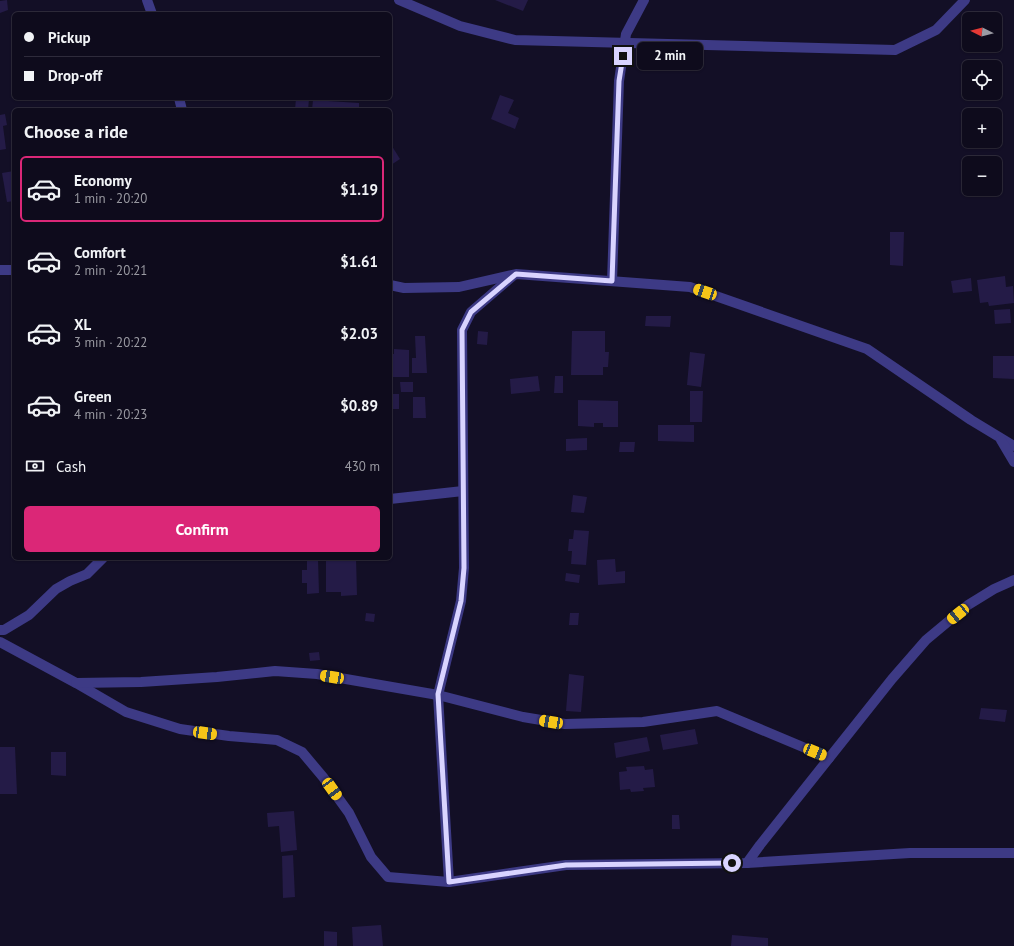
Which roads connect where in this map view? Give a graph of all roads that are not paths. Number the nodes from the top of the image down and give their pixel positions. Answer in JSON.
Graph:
{"nodes":[{"id":1,"x":147,"y":0,"type":"edge"},
{"id":2,"x":399,"y":0,"type":"edge"},
{"id":3,"x":644,"y":0,"type":"edge"},
{"id":4,"x":965,"y":0,"type":"edge"},
{"id":5,"x":151,"y":12,"type":"edge"},
{"id":6,"x":625,"y":43,"type":"junction"},
{"id":7,"x":0,"y":270,"type":"edge"},
{"id":8,"x":12,"y":270,"type":"edge"},
{"id":9,"x":516,"y":274,"type":"junction"},
{"id":10,"x":612,"y":281,"type":"junction"},
{"id":11,"x":392,"y":285,"type":"edge"},
{"id":12,"x":1000,"y":438,"type":"junction"},
{"id":13,"x":1014,"y":446,"type":"edge"},
{"id":14,"x":1014,"y":462,"type":"edge"},
{"id":15,"x":463,"y":491,"type":"junction"},
{"id":16,"x":392,"y":500,"type":"edge"},
{"id":17,"x":101,"y":560,"type":"edge"},
{"id":18,"x":1014,"y":580,"type":"edge"},
{"id":19,"x":0,"y":630,"type":"edge"},
{"id":20,"x":0,"y":642,"type":"edge"},
{"id":21,"x":76,"y":683,"type":"junction"},
{"id":22,"x":438,"y":694,"type":"junction"},
{"id":23,"x":829,"y":758,"type":"junction"},
{"id":24,"x":1014,"y":853,"type":"edge"},
{"id":25,"x":747,"y":863,"type":"junction"},
{"id":26,"x":449,"y":882,"type":"junction"}],
"edges":[{"from":1,"to":5,"type":"street"},
{"from":2,"to":6,"type":"street"},
{"from":3,"to":6,"type":"street"},
{"from":4,"to":6,"type":"street"},
{"from":6,"to":10,"type":"street"},
{"from":7,"to":8,"type":"street"},
{"from":9,"to":10,"type":"street"},
{"from":9,"to":11,"type":"street"},
{"from":9,"to":15,"type":"street"},
{"from":10,"to":12,"type":"street"},
{"from":12,"to":13,"type":"street"},
{"from":12,"to":14,"type":"street"},
{"from":15,"to":16,"type":"street"},
{"from":15,"to":22,"type":"street"},
{"from":17,"to":19,"type":"street"},
{"from":18,"to":23,"type":"street"},
{"from":20,"to":21,"type":"street"},
{"from":21,"to":22,"type":"street"},
{"from":21,"to":26,"type":"street"},
{"from":22,"to":23,"type":"street"},
{"from":22,"to":26,"type":"street"},
{"from":23,"to":25,"type":"street"},
{"from":24,"to":25,"type":"street"},
{"from":25,"to":26,"type":"street"}]}
